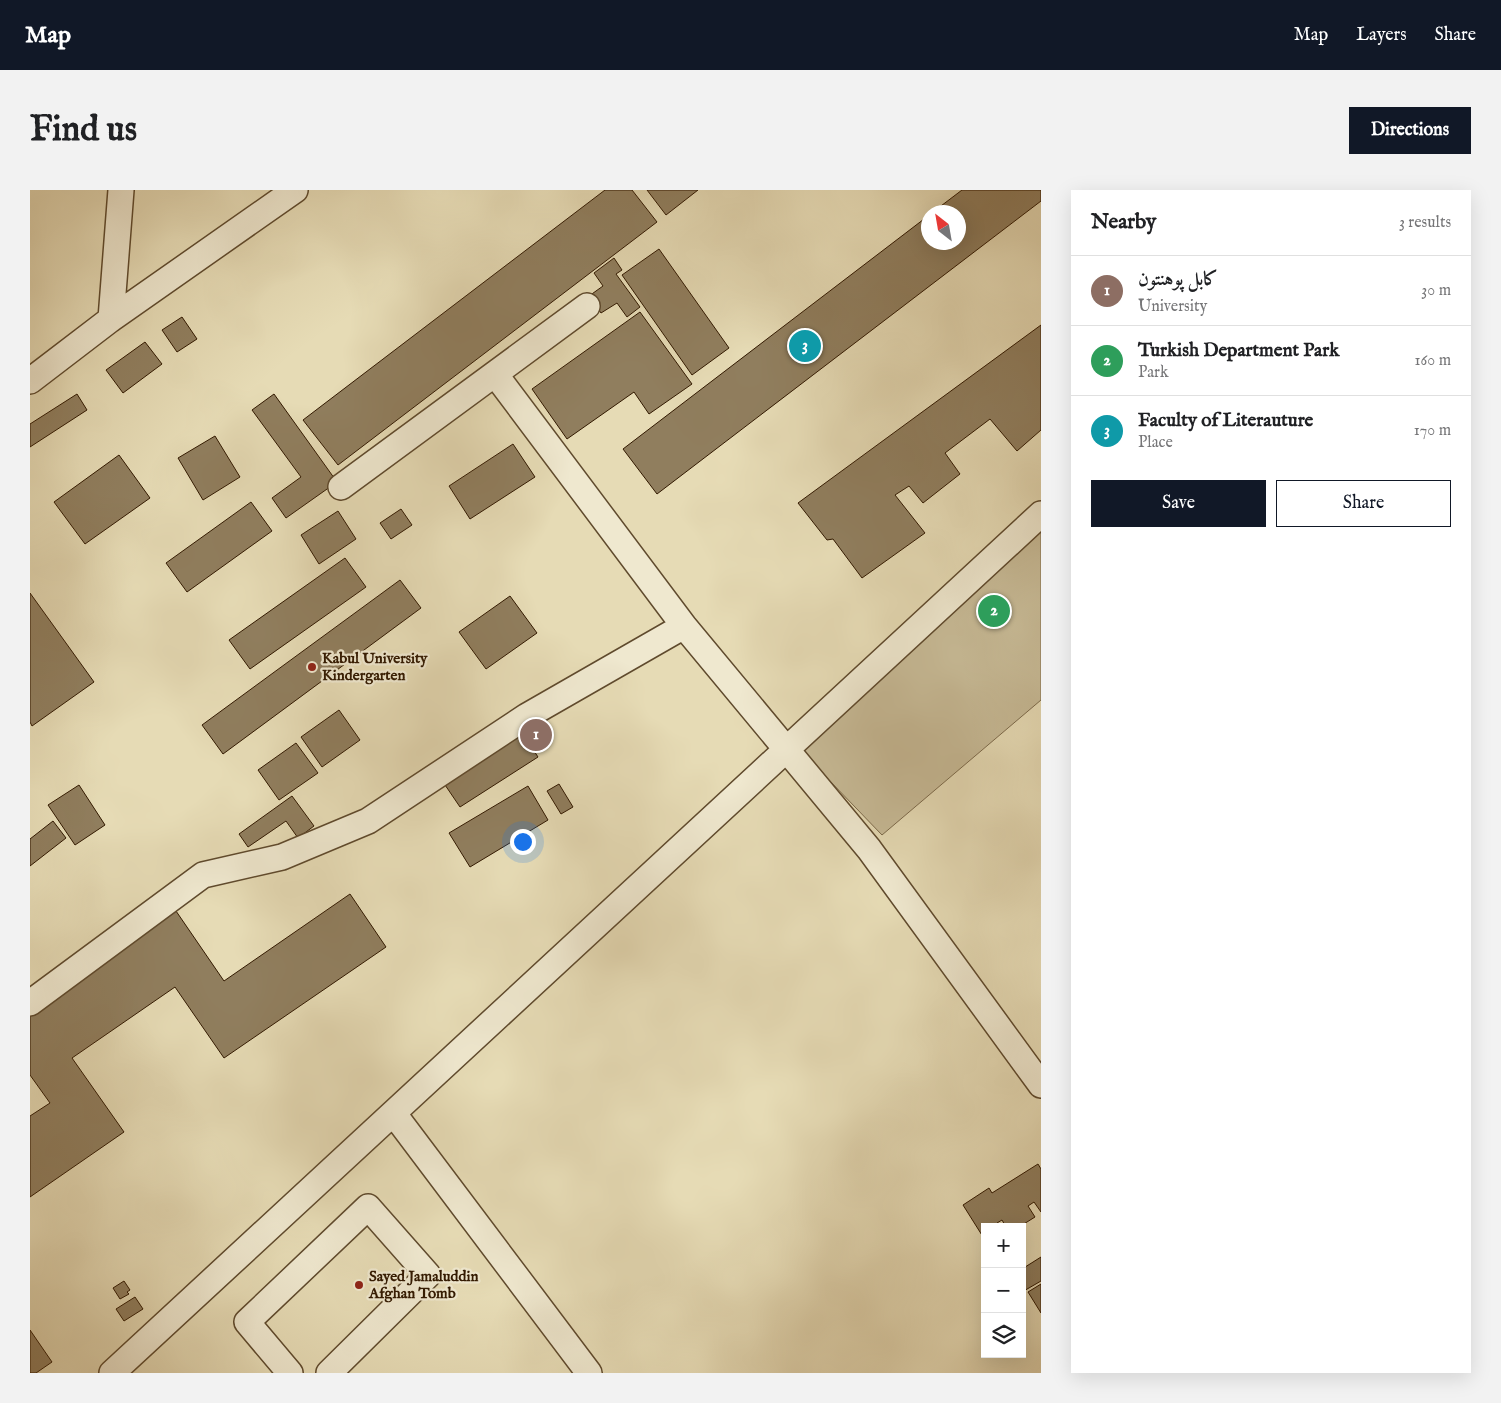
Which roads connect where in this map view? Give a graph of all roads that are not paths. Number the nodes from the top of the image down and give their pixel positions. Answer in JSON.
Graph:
{"nodes":[{"id":1,"x":121,"y":190,"type":"edge"},
{"id":2,"x":294,"y":190,"type":"edge"},
{"id":3,"x":587,"y":306,"type":"dead end"},
{"id":4,"x":111,"y":319,"type":"junction"},
{"id":5,"x":495,"y":374,"type":"junction"},
{"id":6,"x":30,"y":381,"type":"edge"},
{"id":7,"x":341,"y":487,"type":"dead end"},
{"id":8,"x":1041,"y":514,"type":"edge"},
{"id":9,"x":684,"y":626,"type":"junction"},
{"id":10,"x":788,"y":750,"type":"junction"},
{"id":11,"x":30,"y":1003,"type":"edge"},
{"id":12,"x":1041,"y":1085,"type":"edge"},
{"id":13,"x":394,"y":1114,"type":"junction"},
{"id":14,"x":280,"y":1370,"type":"edge"},
{"id":15,"x":112,"y":1373,"type":"edge"},
{"id":16,"x":329,"y":1373,"type":"edge"},
{"id":17,"x":589,"y":1373,"type":"edge"}],
"edges":[{"from":1,"to":4,"type":"street"},
{"from":2,"to":4,"type":"street"},
{"from":3,"to":5,"type":"street"},
{"from":4,"to":6,"type":"street"},
{"from":5,"to":7,"type":"street"},
{"from":5,"to":9,"type":"street"},
{"from":8,"to":10,"type":"street"},
{"from":9,"to":10,"type":"street"},
{"from":9,"to":11,"type":"street"},
{"from":10,"to":12,"type":"street"},
{"from":10,"to":13,"type":"street"},
{"from":13,"to":15,"type":"street"},
{"from":13,"to":17,"type":"street"},
{"from":14,"to":16,"type":"street"}]}
